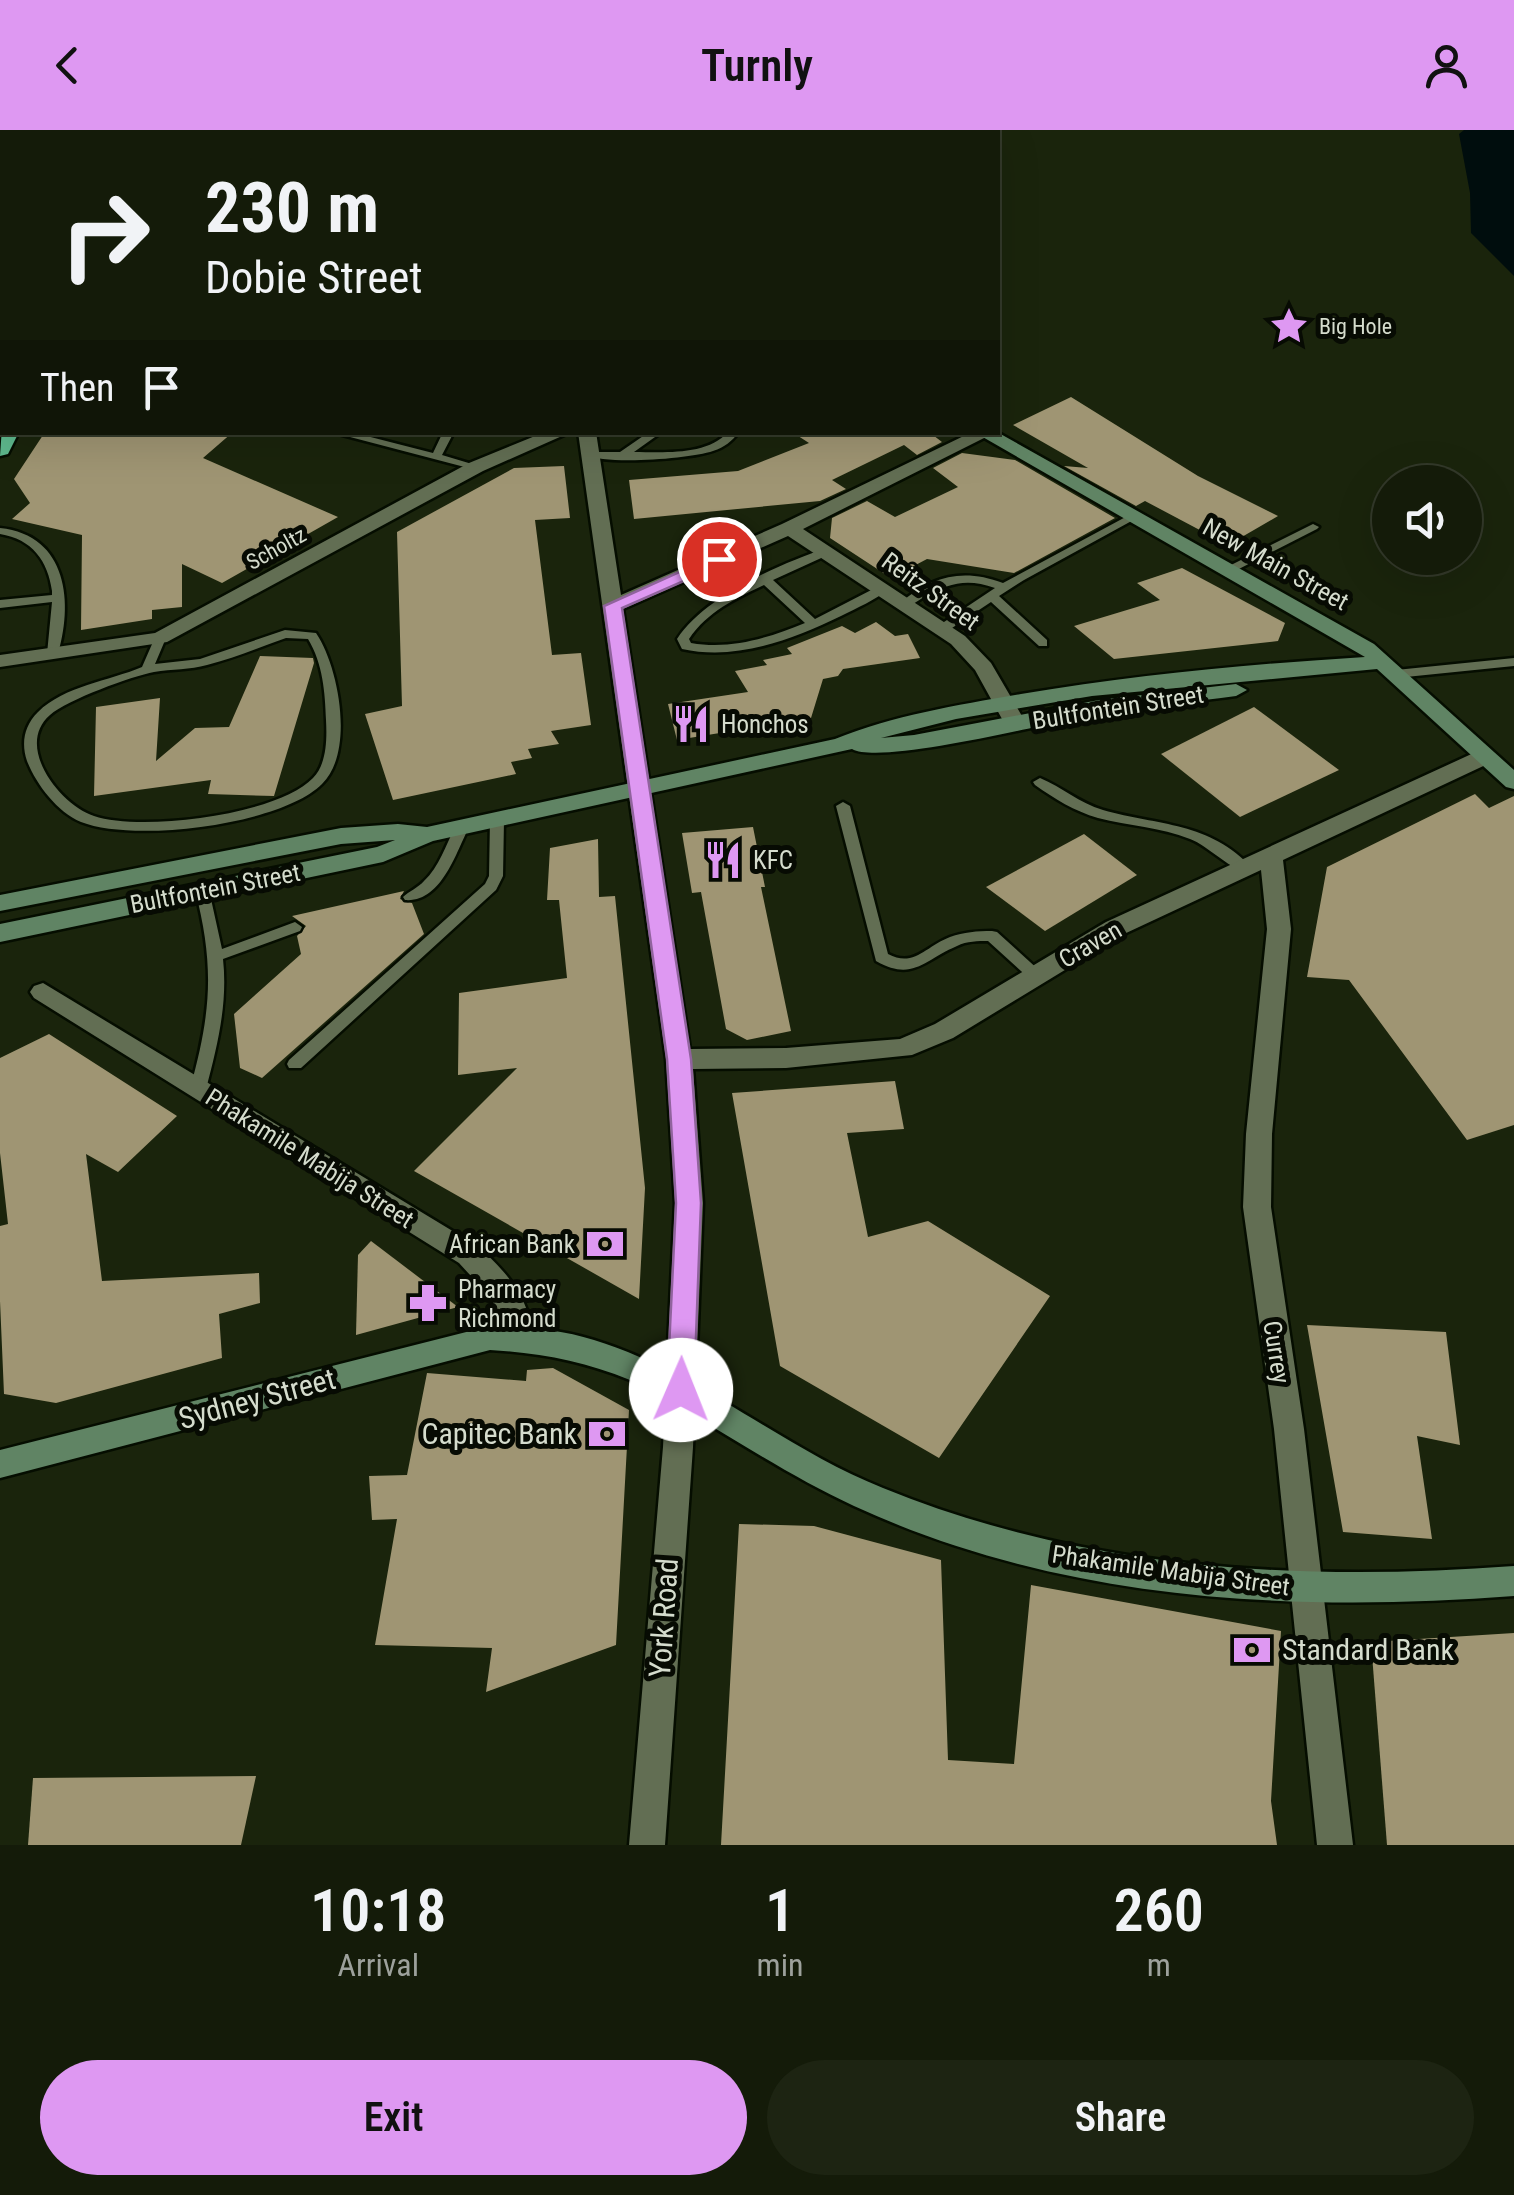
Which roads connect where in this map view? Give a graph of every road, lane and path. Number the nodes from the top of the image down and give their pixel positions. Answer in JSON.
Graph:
{"nodes":[{"id":1,"x":348,"y":435,"type":"edge"},
{"id":2,"x":447,"y":435,"type":"edge"},
{"id":3,"x":555,"y":435,"type":"edge"},
{"id":4,"x":652,"y":435,"type":"edge"},
{"id":5,"x":731,"y":435,"type":"edge"},
{"id":6,"x":980,"y":435,"type":"edge"},
{"id":7,"x":988,"y":435,"type":"edge"},
{"id":8,"x":589,"y":444,"type":"edge"},
{"id":9,"x":624,"y":454,"type":"junction"},
{"id":10,"x":436,"y":457,"type":"junction"},
{"id":11,"x":476,"y":467,"type":"junction"},
{"id":12,"x":1133,"y":516,"type":"junction"},
{"id":13,"x":1313,"y":527,"type":"dead end"},
{"id":14,"x":789,"y":528,"type":"junction"},
{"id":15,"x":0,"y":531,"type":"edge"},
{"id":16,"x":20,"y":536,"type":"junction"},
{"id":17,"x":0,"y":540,"type":"edge"},
{"id":18,"x":826,"y":552,"type":"junction"},
{"id":19,"x":1229,"y":570,"type":"junction"},
{"id":20,"x":767,"y":581,"type":"junction"},
{"id":21,"x":1005,"y":588,"type":"junction"},
{"id":22,"x":883,"y":589,"type":"junction"},
{"id":23,"x":992,"y":596,"type":"junction"},
{"id":24,"x":57,"y":598,"type":"junction"},
{"id":25,"x":906,"y":603,"type":"junction"},
{"id":26,"x":0,"y":604,"type":"edge"},
{"id":27,"x":613,"y":606,"type":"junction"},
{"id":28,"x":812,"y":623,"type":"junction"},
{"id":29,"x":942,"y":629,"type":"junction"},
{"id":30,"x":160,"y":638,"type":"junction"},
{"id":31,"x":1042,"y":642,"type":"dead end"},
{"id":32,"x":53,"y":654,"type":"junction"},
{"id":33,"x":0,"y":661,"type":"edge"},
{"id":34,"x":1514,"y":662,"type":"edge"},
{"id":35,"x":1389,"y":668,"type":"junction"},
{"id":36,"x":147,"y":669,"type":"junction"},
{"id":37,"x":1010,"y":714,"type":"junction"},
{"id":38,"x":1486,"y":756,"type":"junction"},
{"id":39,"x":1040,"y":782,"type":"dead end"},
{"id":40,"x":1514,"y":782,"type":"edge"},
{"id":41,"x":640,"y":790,"type":"junction"},
{"id":42,"x":843,"y":806,"type":"dead end"},
{"id":43,"x":497,"y":820,"type":"junction"},
{"id":44,"x":462,"y":827,"type":"junction"},
{"id":45,"x":427,"y":834,"type":"junction"},
{"id":46,"x":1259,"y":864,"type":"junction"},
{"id":47,"x":202,"y":890,"type":"junction"},
{"id":48,"x":410,"y":897,"type":"dead end"},
{"id":49,"x":0,"y":903,"type":"edge"},
{"id":50,"x":295,"y":926,"type":"dead end"},
{"id":51,"x":0,"y":932,"type":"edge"},
{"id":52,"x":217,"y":956,"type":"junction"},
{"id":53,"x":1036,"y":976,"type":"junction"},
{"id":54,"x":43,"y":992,"type":"dead end"},
{"id":55,"x":679,"y":1059,"type":"junction"},
{"id":56,"x":295,"y":1064,"type":"dead end"},
{"id":57,"x":198,"y":1089,"type":"junction"},
{"id":58,"x":515,"y":1337,"type":"junction"},
{"id":59,"x":681,"y":1390,"type":"junction"},
{"id":60,"x":0,"y":1464,"type":"edge"},
{"id":61,"x":1514,"y":1581,"type":"edge"},
{"id":62,"x":1307,"y":1589,"type":"junction"},
{"id":63,"x":647,"y":1845,"type":"edge"},
{"id":64,"x":1335,"y":1845,"type":"edge"}],
"edges":[{"from":1,"to":10,"type":"lane"},
{"from":2,"to":10,"type":"lane"},
{"from":3,"to":11,"type":"street","name":"Scholtz"},
{"from":4,"to":9,"type":"lane"},
{"from":5,"to":9,"type":"lane"},
{"from":6,"to":14,"type":"street"},
{"from":7,"to":12,"type":"street","name":"New Main Street"},
{"from":8,"to":9,"type":"lane"},
{"from":8,"to":27,"type":"street","name":"York Road"},
{"from":10,"to":11,"type":"lane"},
{"from":11,"to":30,"type":"street","name":"Scholtz"},
{"from":12,"to":19,"type":"street","name":"New Main Street"},
{"from":12,"to":21,"type":"lane"},
{"from":13,"to":19,"type":"lane"},
{"from":14,"to":18,"type":"street","name":"Reitz Street"},
{"from":14,"to":27,"type":"street"},
{"from":15,"to":16,"type":"lane"},
{"from":16,"to":17,"type":"lane"},
{"from":16,"to":24,"type":"lane"},
{"from":18,"to":20,"type":"lane"},
{"from":18,"to":22,"type":"street","name":"Reitz Street"},
{"from":19,"to":35,"type":"street","name":"New Main Street"},
{"from":20,"to":28,"type":"lane"},
{"from":20,"to":28,"type":"lane"},
{"from":21,"to":23,"type":"lane"},
{"from":21,"to":25,"type":"lane"},
{"from":22,"to":25,"type":"street","name":"Reitz Street"},
{"from":22,"to":28,"type":"lane"},
{"from":23,"to":29,"type":"lane"},
{"from":23,"to":31,"type":"lane"},
{"from":24,"to":26,"type":"lane"},
{"from":24,"to":32,"type":"lane"},
{"from":25,"to":29,"type":"street","name":"Reitz Street"},
{"from":27,"to":41,"type":"street","name":"York Road"},
{"from":29,"to":37,"type":"street","name":"Reitz Street"},
{"from":30,"to":32,"type":"street","name":"Scholtz"},
{"from":30,"to":36,"type":"lane"},
{"from":32,"to":33,"type":"street","name":"Scholtz"},
{"from":34,"to":35,"type":"lane"},
{"from":35,"to":37,"type":"street","name":"Bultfontein Street"},
{"from":35,"to":38,"type":"street","name":"New Main Street"},
{"from":36,"to":36,"type":"lane"},
{"from":37,"to":41,"type":"street","name":"Bultfontein Street"},
{"from":38,"to":40,"type":"street","name":"New Main Street"},
{"from":38,"to":46,"type":"street","name":"Craven"},
{"from":39,"to":46,"type":"lane"},
{"from":41,"to":43,"type":"street","name":"Bultfontein Street"},
{"from":41,"to":55,"type":"street","name":"York Road"},
{"from":42,"to":53,"type":"lane"},
{"from":43,"to":44,"type":"street","name":"Bultfontein Street"},
{"from":43,"to":56,"type":"lane"},
{"from":44,"to":45,"type":"street","name":"Bultfontein Street"},
{"from":44,"to":48,"type":"lane"},
{"from":45,"to":47,"type":"street","name":"Bultfontein Street"},
{"from":45,"to":49,"type":"street","name":"Bultfontein Street"},
{"from":46,"to":53,"type":"street","name":"Craven"},
{"from":46,"to":62,"type":"street","name":"Currey"},
{"from":47,"to":51,"type":"street","name":"Bultfontein Street"},
{"from":47,"to":52,"type":"lane"},
{"from":50,"to":52,"type":"lane"},
{"from":52,"to":57,"type":"lane"},
{"from":53,"to":55,"type":"street","name":"Craven"},
{"from":54,"to":57,"type":"street","name":"Phakamile Mabija Street"},
{"from":55,"to":59,"type":"street","name":"York Road"},
{"from":57,"to":58,"type":"street","name":"Phakamile Mabija Street"},
{"from":58,"to":59,"type":"street","name":"Phakamile Mabija Street"},
{"from":58,"to":60,"type":"street","name":"Sydney Street"},
{"from":59,"to":62,"type":"street","name":"Phakamile Mabija Street"},
{"from":59,"to":63,"type":"street","name":"York Road"},
{"from":61,"to":62,"type":"street","name":"Phakamile Mabija Street"},
{"from":62,"to":64,"type":"street","name":"Currey"}]}
